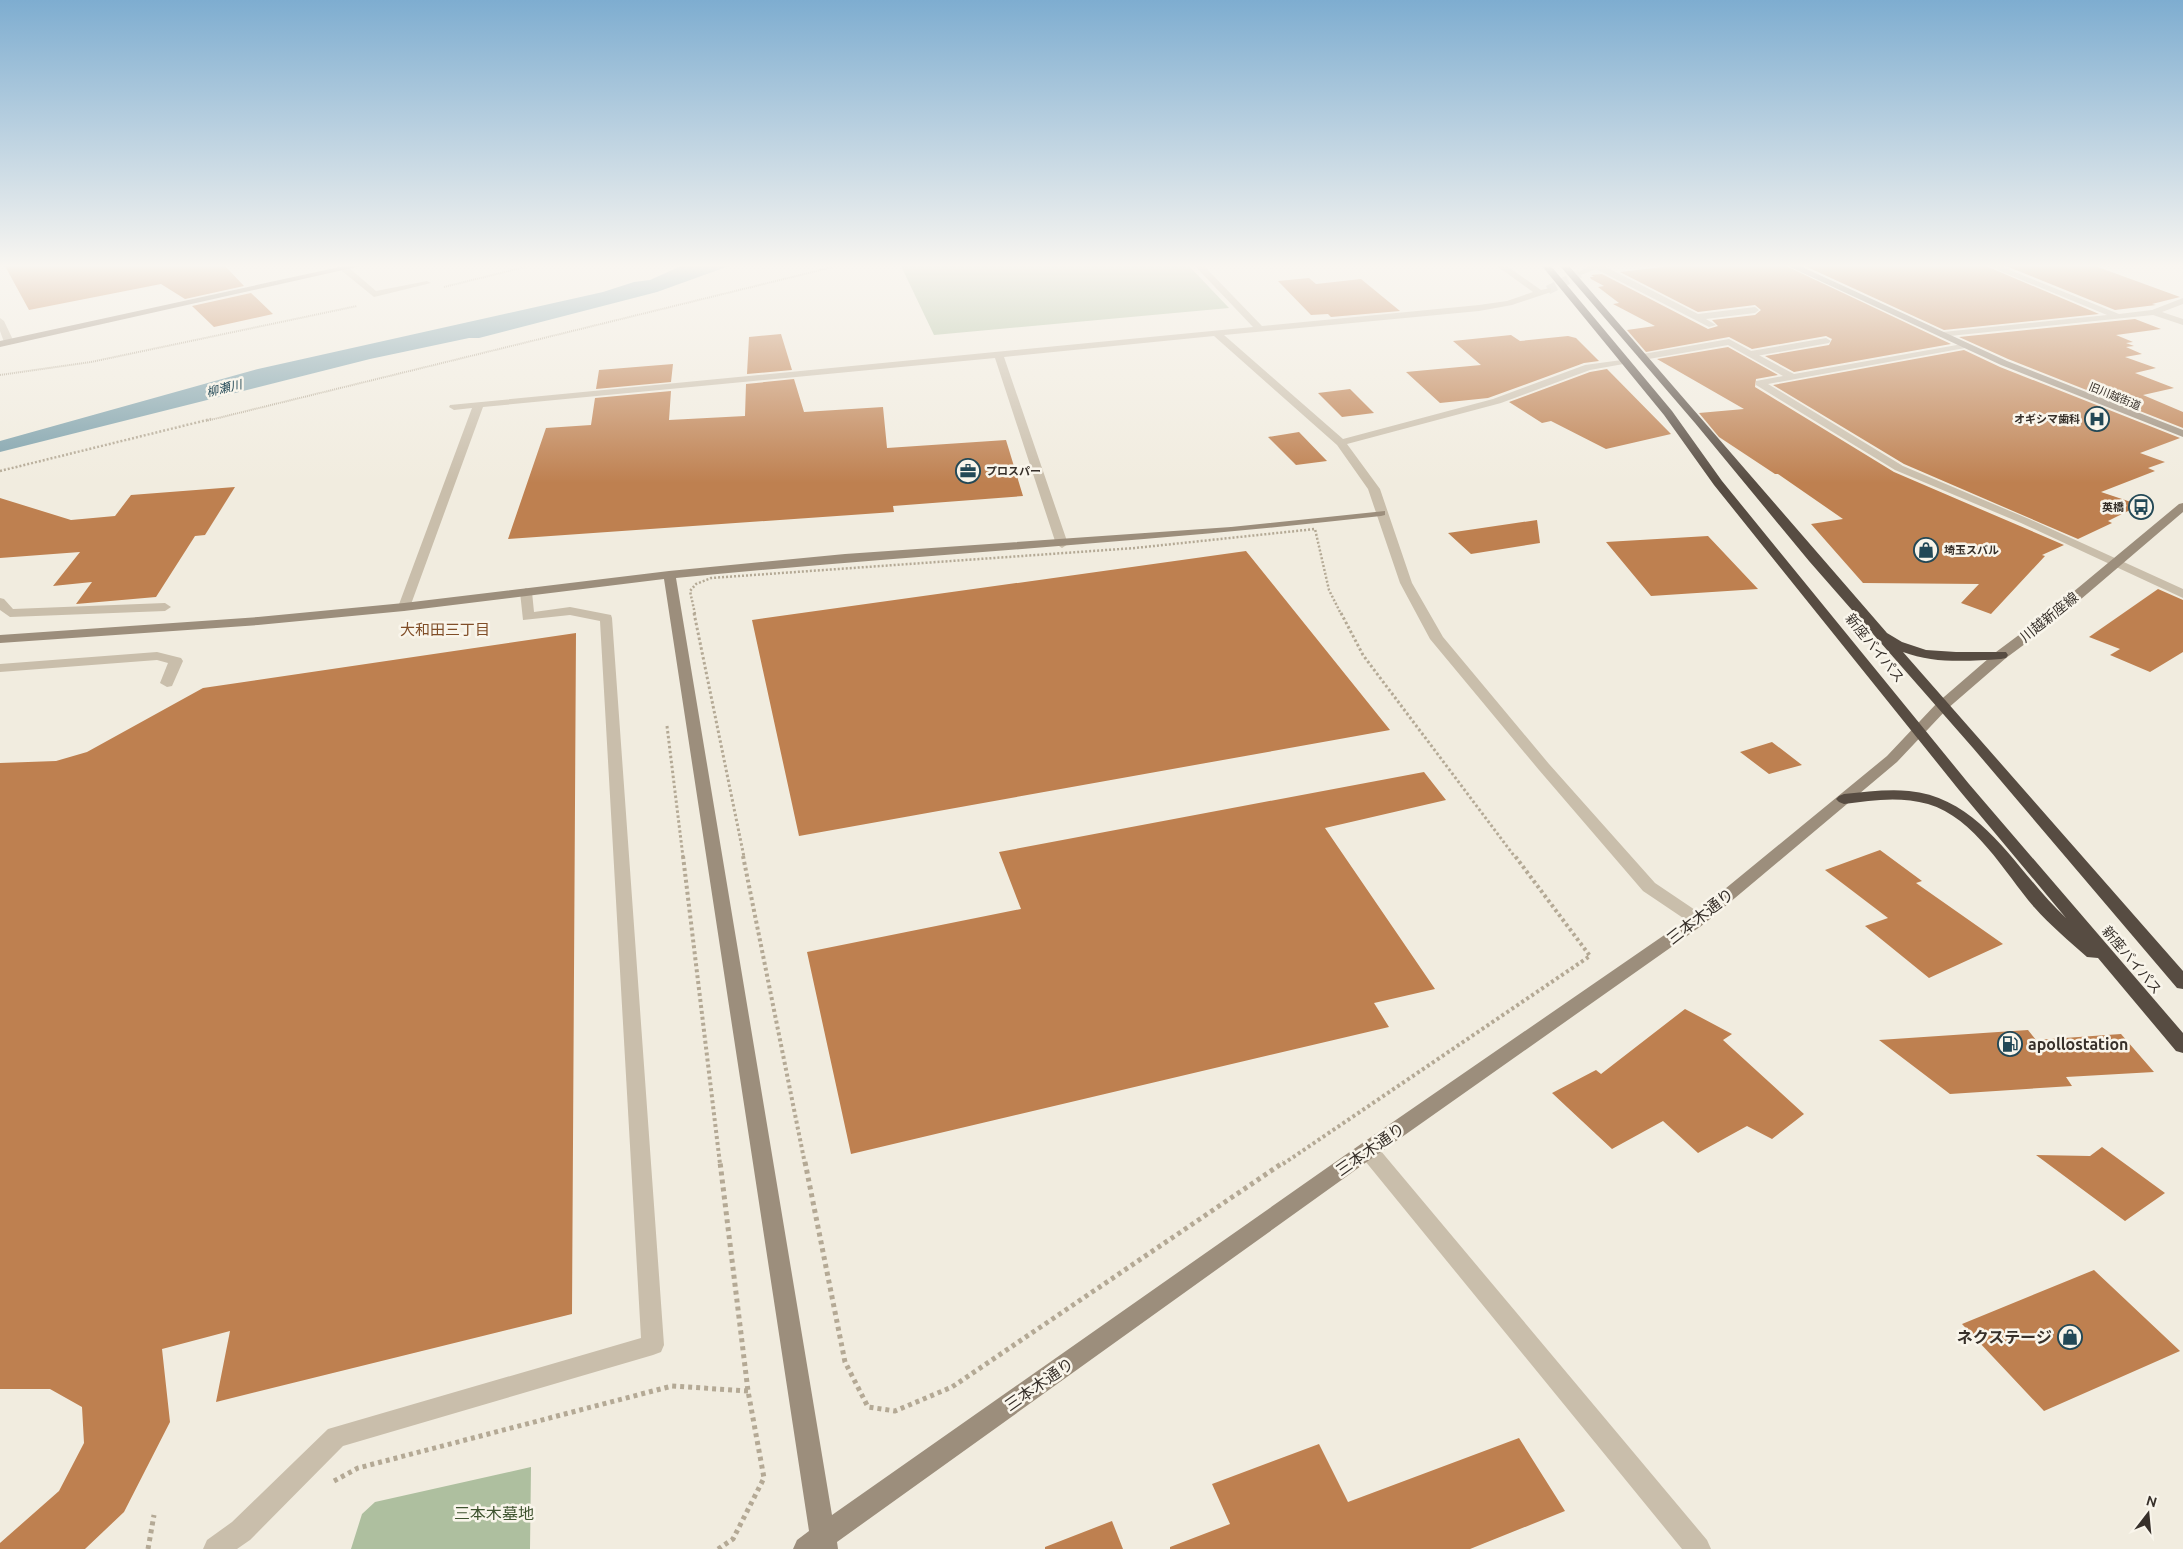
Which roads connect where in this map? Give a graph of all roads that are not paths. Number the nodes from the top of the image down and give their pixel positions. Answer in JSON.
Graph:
{"nodes":[{"id":1,"x":27,"y":338,"type":"edge"},
{"id":2,"x":1154,"y":338,"type":"edge"},
{"id":3,"x":1223,"y":338,"type":"edge"},
{"id":4,"x":1607,"y":338,"type":"edge"},
{"id":5,"x":1627,"y":338,"type":"edge"},
{"id":6,"x":1950,"y":338,"type":"edge"},
{"id":7,"x":1826,"y":341,"type":"dead end"},
{"id":8,"x":5,"y":343,"type":"edge"},
{"id":9,"x":1965,"y":345,"type":"junction"},
{"id":10,"x":998,"y":354,"type":"junction"},
{"id":11,"x":1751,"y":354,"type":"junction"},
{"id":12,"x":1643,"y":357,"type":"junction"},
{"id":13,"x":1626,"y":361,"type":"junction"},
{"id":14,"x":1792,"y":378,"type":"junction"},
{"id":15,"x":479,"y":404,"type":"junction"},
{"id":16,"x":454,"y":406,"type":"dead end"},
{"id":17,"x":2183,"y":434,"type":"edge"},
{"id":18,"x":1341,"y":443,"type":"junction"},
{"id":19,"x":2183,"y":506,"type":"edge"},
{"id":20,"x":1381,"y":513,"type":"junction"},
{"id":21,"x":1062,"y":544,"type":"junction"},
{"id":22,"x":2116,"y":562,"type":"junction"},
{"id":23,"x":669,"y":574,"type":"junction"},
{"id":24,"x":526,"y":592,"type":"junction"},
{"id":25,"x":2183,"y":594,"type":"edge"},
{"id":26,"x":0,"y":602,"type":"edge"},
{"id":27,"x":165,"y":607,"type":"dead end"},
{"id":28,"x":404,"y":607,"type":"junction"},
{"id":29,"x":1870,"y":625,"type":"junction"},
{"id":30,"x":0,"y":639,"type":"edge"},
{"id":31,"x":2001,"y":655,"type":"junction"},
{"id":32,"x":0,"y":668,"type":"edge"},
{"id":33,"x":167,"y":683,"type":"dead end"},
{"id":34,"x":1942,"y":706,"type":"junction"},
{"id":35,"x":1919,"y":731,"type":"junction"},
{"id":36,"x":1844,"y":799,"type":"junction"},
{"id":37,"x":1698,"y":920,"type":"junction"},
{"id":38,"x":2183,"y":983,"type":"edge"},
{"id":39,"x":2151,"y":1010,"type":"junction"},
{"id":40,"x":2183,"y":1046,"type":"edge"},
{"id":41,"x":1368,"y":1150,"type":"junction"},
{"id":42,"x":818,"y":1545,"type":"edge"},
{"id":43,"x":216,"y":1549,"type":"edge"},
{"id":44,"x":1698,"y":1549,"type":"edge"}],
"edges":[{"from":1,"to":8,"type":"street"},
{"from":2,"to":10,"type":"street"},
{"from":3,"to":18,"type":"street"},
{"from":4,"to":13,"type":"highway","name":"新座バイパス"},
{"from":5,"to":12,"type":"highway","name":"新座バイパス"},
{"from":6,"to":9,"type":"street","name":"旧川越街道"},
{"from":7,"to":11,"type":"street"},
{"from":9,"to":14,"type":"street"},
{"from":9,"to":17,"type":"street","name":"旧川越街道"},
{"from":10,"to":15,"type":"street"},
{"from":10,"to":21,"type":"street"},
{"from":11,"to":12,"type":"street"},
{"from":11,"to":14,"type":"street"},
{"from":12,"to":29,"type":"highway","name":"新座バイパス"},
{"from":13,"to":18,"type":"street"},
{"from":13,"to":35,"type":"highway","name":"新座バイパス"},
{"from":14,"to":22,"type":"street"},
{"from":15,"to":16,"type":"street"},
{"from":15,"to":28,"type":"street"},
{"from":18,"to":20,"type":"street"},
{"from":19,"to":22,"type":"street","name":"川越新座線"},
{"from":20,"to":21,"type":"street"},
{"from":20,"to":37,"type":"street"},
{"from":21,"to":23,"type":"street"},
{"from":22,"to":25,"type":"street"},
{"from":22,"to":31,"type":"street","name":"川越新座線"},
{"from":23,"to":24,"type":"street"},
{"from":23,"to":42,"type":"street"},
{"from":24,"to":28,"type":"street"},
{"from":24,"to":43,"type":"street"},
{"from":26,"to":27,"type":"street"},
{"from":28,"to":30,"type":"street"},
{"from":29,"to":31,"type":"highway"},
{"from":29,"to":34,"type":"highway","name":"新座バイパス"},
{"from":31,"to":34,"type":"street","name":"川越新座線"},
{"from":32,"to":33,"type":"street"},
{"from":34,"to":35,"type":"street","name":"川越新座線"},
{"from":34,"to":38,"type":"highway","name":"新座バイパス"},
{"from":35,"to":36,"type":"street","name":"三本木通り"},
{"from":35,"to":39,"type":"highway","name":"新座バイパス"},
{"from":36,"to":37,"type":"street","name":"三本木通り"},
{"from":36,"to":39,"type":"highway"},
{"from":37,"to":41,"type":"street","name":"三本木通り"},
{"from":39,"to":40,"type":"highway","name":"新座バイパス"},
{"from":41,"to":42,"type":"street","name":"三本木通り"},
{"from":41,"to":44,"type":"street"}]}
